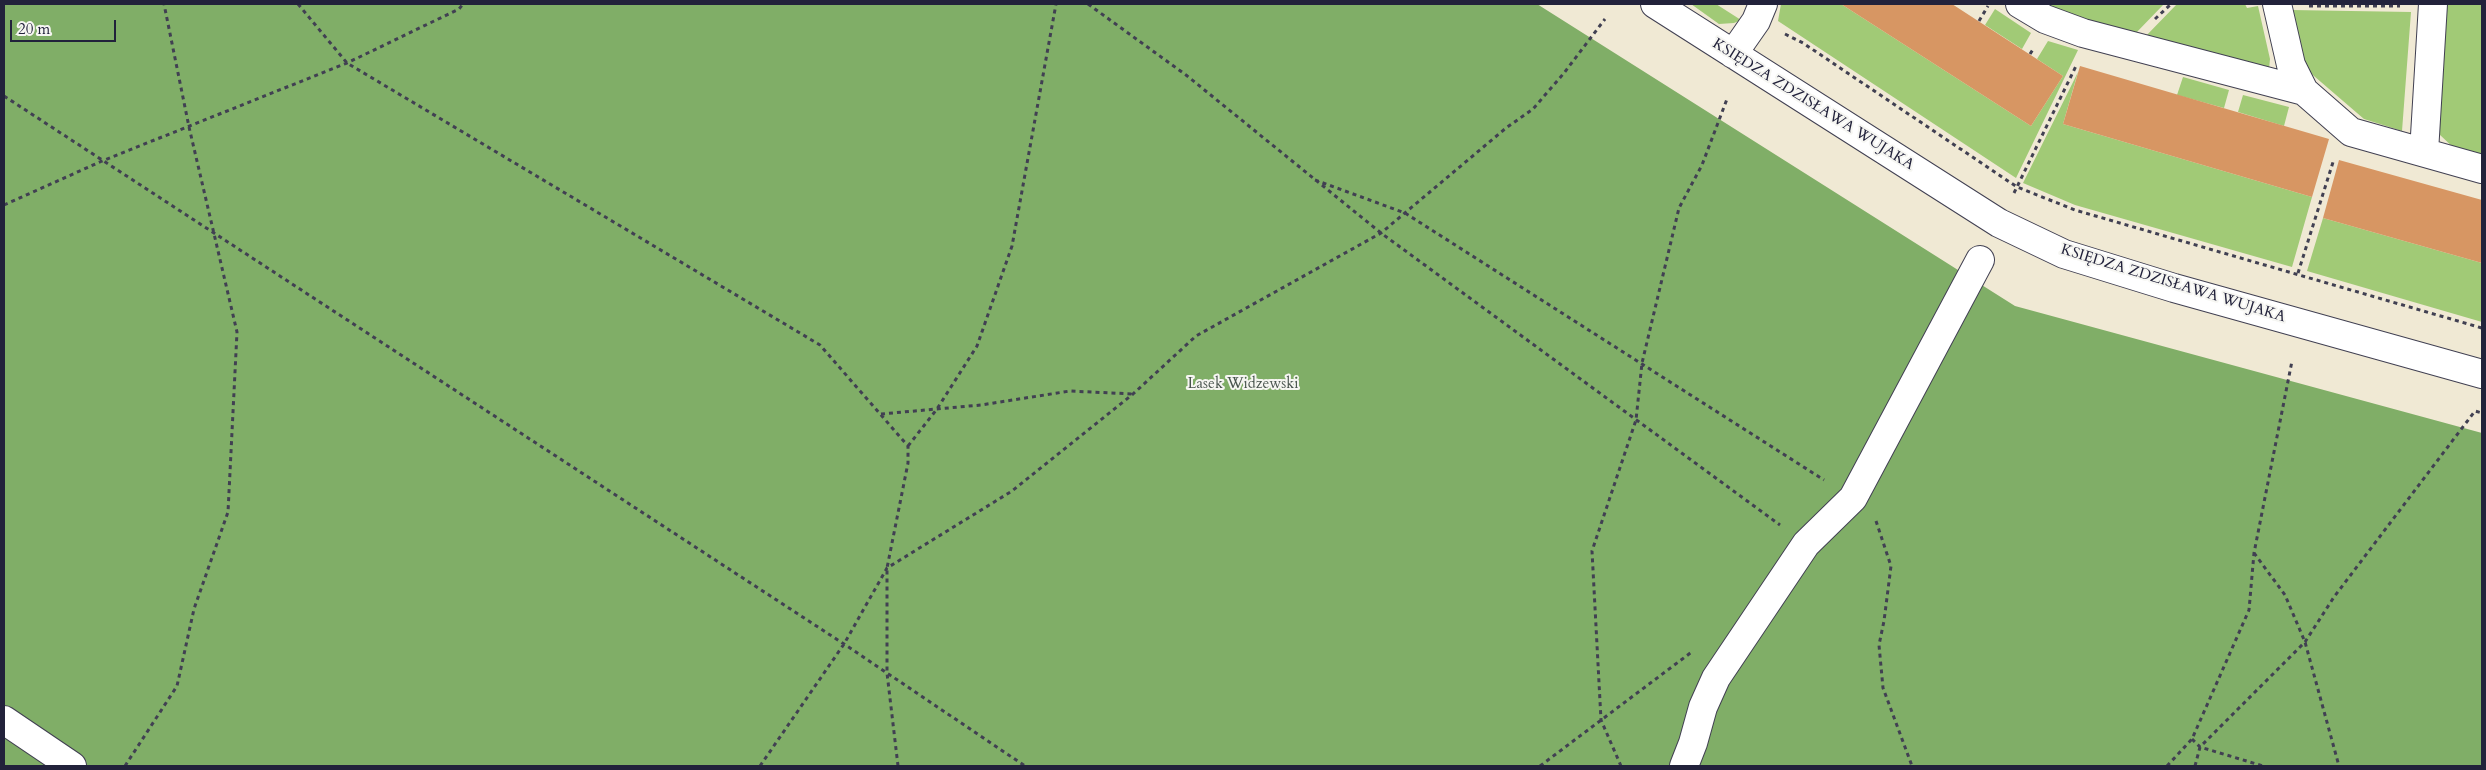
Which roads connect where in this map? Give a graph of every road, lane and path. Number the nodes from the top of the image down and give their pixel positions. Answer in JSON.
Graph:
{"nodes":[{"id":1,"x":164,"y":4,"type":"edge"},
{"id":2,"x":298,"y":4,"type":"edge"},
{"id":3,"x":463,"y":4,"type":"edge"},
{"id":4,"x":1056,"y":4,"type":"edge"},
{"id":5,"x":1088,"y":4,"type":"edge"},
{"id":6,"x":1655,"y":4,"type":"edge"},
{"id":7,"x":1989,"y":4,"type":"edge"},
{"id":8,"x":2020,"y":4,"type":"edge"},
{"id":9,"x":2433,"y":4,"type":"edge"},
{"id":10,"x":2277,"y":5,"type":"edge"},
{"id":11,"x":2406,"y":6,"type":"dead end"},
{"id":12,"x":1760,"y":13,"type":"edge"},
{"id":13,"x":1604,"y":19,"type":"dead end"},
{"id":14,"x":1979,"y":21,"type":"dead end"},
{"id":15,"x":1732,"y":54,"type":"junction"},
{"id":16,"x":2078,"y":62,"type":"dead end"},
{"id":17,"x":346,"y":63,"type":"junction"},
{"id":18,"x":2304,"y":91,"type":"junction"},
{"id":19,"x":4,"y":96,"type":"edge"},
{"id":20,"x":1727,"y":99,"type":"dead end"},
{"id":21,"x":189,"y":127,"type":"junction"},
{"id":22,"x":2351,"y":132,"type":"junction"},
{"id":23,"x":2424,"y":152,"type":"junction"},
{"id":24,"x":102,"y":161,"type":"junction"},
{"id":25,"x":2482,"y":169,"type":"edge"},
{"id":26,"x":1315,"y":180,"type":"junction"},
{"id":27,"x":2017,"y":187,"type":"junction"},
{"id":28,"x":4,"y":206,"type":"edge"},
{"id":29,"x":1405,"y":213,"type":"junction"},
{"id":30,"x":1999,"y":223,"type":"junction"},
{"id":31,"x":214,"y":234,"type":"junction"},
{"id":32,"x":1381,"y":234,"type":"junction"},
{"id":33,"x":1980,"y":260,"type":"dead end"},
{"id":34,"x":2298,"y":273,"type":"junction"},
{"id":35,"x":2482,"y":328,"type":"edge"},
{"id":36,"x":2292,"y":361,"type":"dead end"},
{"id":37,"x":1642,"y":364,"type":"junction"},
{"id":38,"x":2482,"y":374,"type":"edge"},
{"id":39,"x":1133,"y":394,"type":"junction"},
{"id":40,"x":937,"y":409,"type":"junction"},
{"id":41,"x":2482,"y":413,"type":"edge"},
{"id":42,"x":880,"y":414,"type":"junction"},
{"id":43,"x":1636,"y":420,"type":"junction"},
{"id":44,"x":908,"y":446,"type":"junction"},
{"id":45,"x":1853,"y":498,"type":"junction"},
{"id":46,"x":1806,"y":544,"type":"junction"},
{"id":47,"x":2254,"y":553,"type":"junction"},
{"id":48,"x":887,"y":568,"type":"junction"},
{"id":49,"x":2306,"y":642,"type":"junction"},
{"id":50,"x":844,"y":644,"type":"junction"},
{"id":51,"x":1697,"y":648,"type":"dead end"},
{"id":52,"x":887,"y":673,"type":"junction"},
{"id":53,"x":4,"y":720,"type":"edge"},
{"id":54,"x":1601,"y":720,"type":"junction"},
{"id":55,"x":2192,"y":739,"type":"junction"},
{"id":56,"x":2200,"y":747,"type":"junction"},
{"id":57,"x":72,"y":766,"type":"edge"},
{"id":58,"x":125,"y":766,"type":"edge"},
{"id":59,"x":760,"y":766,"type":"edge"},
{"id":60,"x":898,"y":766,"type":"edge"},
{"id":61,"x":1025,"y":766,"type":"edge"},
{"id":62,"x":1540,"y":766,"type":"edge"},
{"id":63,"x":1621,"y":766,"type":"edge"},
{"id":64,"x":1684,"y":766,"type":"edge"},
{"id":65,"x":1912,"y":766,"type":"edge"},
{"id":66,"x":2167,"y":766,"type":"edge"},
{"id":67,"x":2195,"y":766,"type":"edge"},
{"id":68,"x":2263,"y":766,"type":"edge"},
{"id":69,"x":2339,"y":766,"type":"edge"}],
"edges":[{"from":1,"to":21,"type":"path"},
{"from":2,"to":17,"type":"path"},
{"from":3,"to":17,"type":"path"},
{"from":4,"to":40,"type":"path"},
{"from":5,"to":26,"type":"path"},
{"from":6,"to":15,"type":"street","name":"KSIĘDZA ZDZISŁAWA WUJAKA"},
{"from":7,"to":14,"type":"path"},
{"from":8,"to":18,"type":"street"},
{"from":9,"to":23,"type":"street"},
{"from":10,"to":11,"type":"path"},
{"from":10,"to":18,"type":"street"},
{"from":12,"to":15,"type":"street"},
{"from":12,"to":27,"type":"path"},
{"from":13,"to":29,"type":"path"},
{"from":15,"to":30,"type":"street","name":"KSIĘDZA ZDZISŁAWA WUJAKA"},
{"from":16,"to":27,"type":"path"},
{"from":17,"to":21,"type":"path"},
{"from":17,"to":42,"type":"path"},
{"from":18,"to":22,"type":"street"},
{"from":19,"to":24,"type":"path"},
{"from":20,"to":37,"type":"path"},
{"from":21,"to":24,"type":"path"},
{"from":21,"to":31,"type":"path"},
{"from":22,"to":23,"type":"street"},
{"from":22,"to":34,"type":"path"},
{"from":23,"to":25,"type":"street"},
{"from":24,"to":28,"type":"path"},
{"from":24,"to":31,"type":"path"},
{"from":26,"to":29,"type":"path"},
{"from":26,"to":32,"type":"path"},
{"from":27,"to":30,"type":"path"},
{"from":27,"to":34,"type":"path"},
{"from":29,"to":32,"type":"path"},
{"from":29,"to":37,"type":"path"},
{"from":30,"to":38,"type":"street","name":"KSIĘDZA ZDZISŁAWA WUJAKA"},
{"from":31,"to":50,"type":"path"},
{"from":31,"to":58,"type":"path"},
{"from":32,"to":39,"type":"path"},
{"from":32,"to":43,"type":"path"},
{"from":33,"to":45,"type":"street"},
{"from":34,"to":35,"type":"path"},
{"from":36,"to":47,"type":"path"},
{"from":37,"to":43,"type":"path"},
{"from":37,"to":45,"type":"path"},
{"from":39,"to":40,"type":"path"},
{"from":39,"to":48,"type":"path"},
{"from":40,"to":42,"type":"path"},
{"from":40,"to":44,"type":"path"},
{"from":41,"to":49,"type":"path"},
{"from":42,"to":44,"type":"path"},
{"from":43,"to":46,"type":"path"},
{"from":43,"to":54,"type":"path"},
{"from":44,"to":48,"type":"path"},
{"from":45,"to":46,"type":"street"},
{"from":45,"to":65,"type":"path"},
{"from":46,"to":64,"type":"street"},
{"from":47,"to":49,"type":"path"},
{"from":47,"to":55,"type":"path"},
{"from":48,"to":50,"type":"path"},
{"from":48,"to":52,"type":"path"},
{"from":49,"to":56,"type":"path"},
{"from":49,"to":69,"type":"path"},
{"from":50,"to":52,"type":"path"},
{"from":50,"to":59,"type":"path"},
{"from":51,"to":54,"type":"path"},
{"from":52,"to":60,"type":"path"},
{"from":52,"to":61,"type":"path"},
{"from":53,"to":57,"type":"street"},
{"from":54,"to":62,"type":"path"},
{"from":54,"to":63,"type":"path"},
{"from":55,"to":56,"type":"path"},
{"from":55,"to":66,"type":"path"},
{"from":56,"to":67,"type":"path"},
{"from":56,"to":68,"type":"path"}]}
